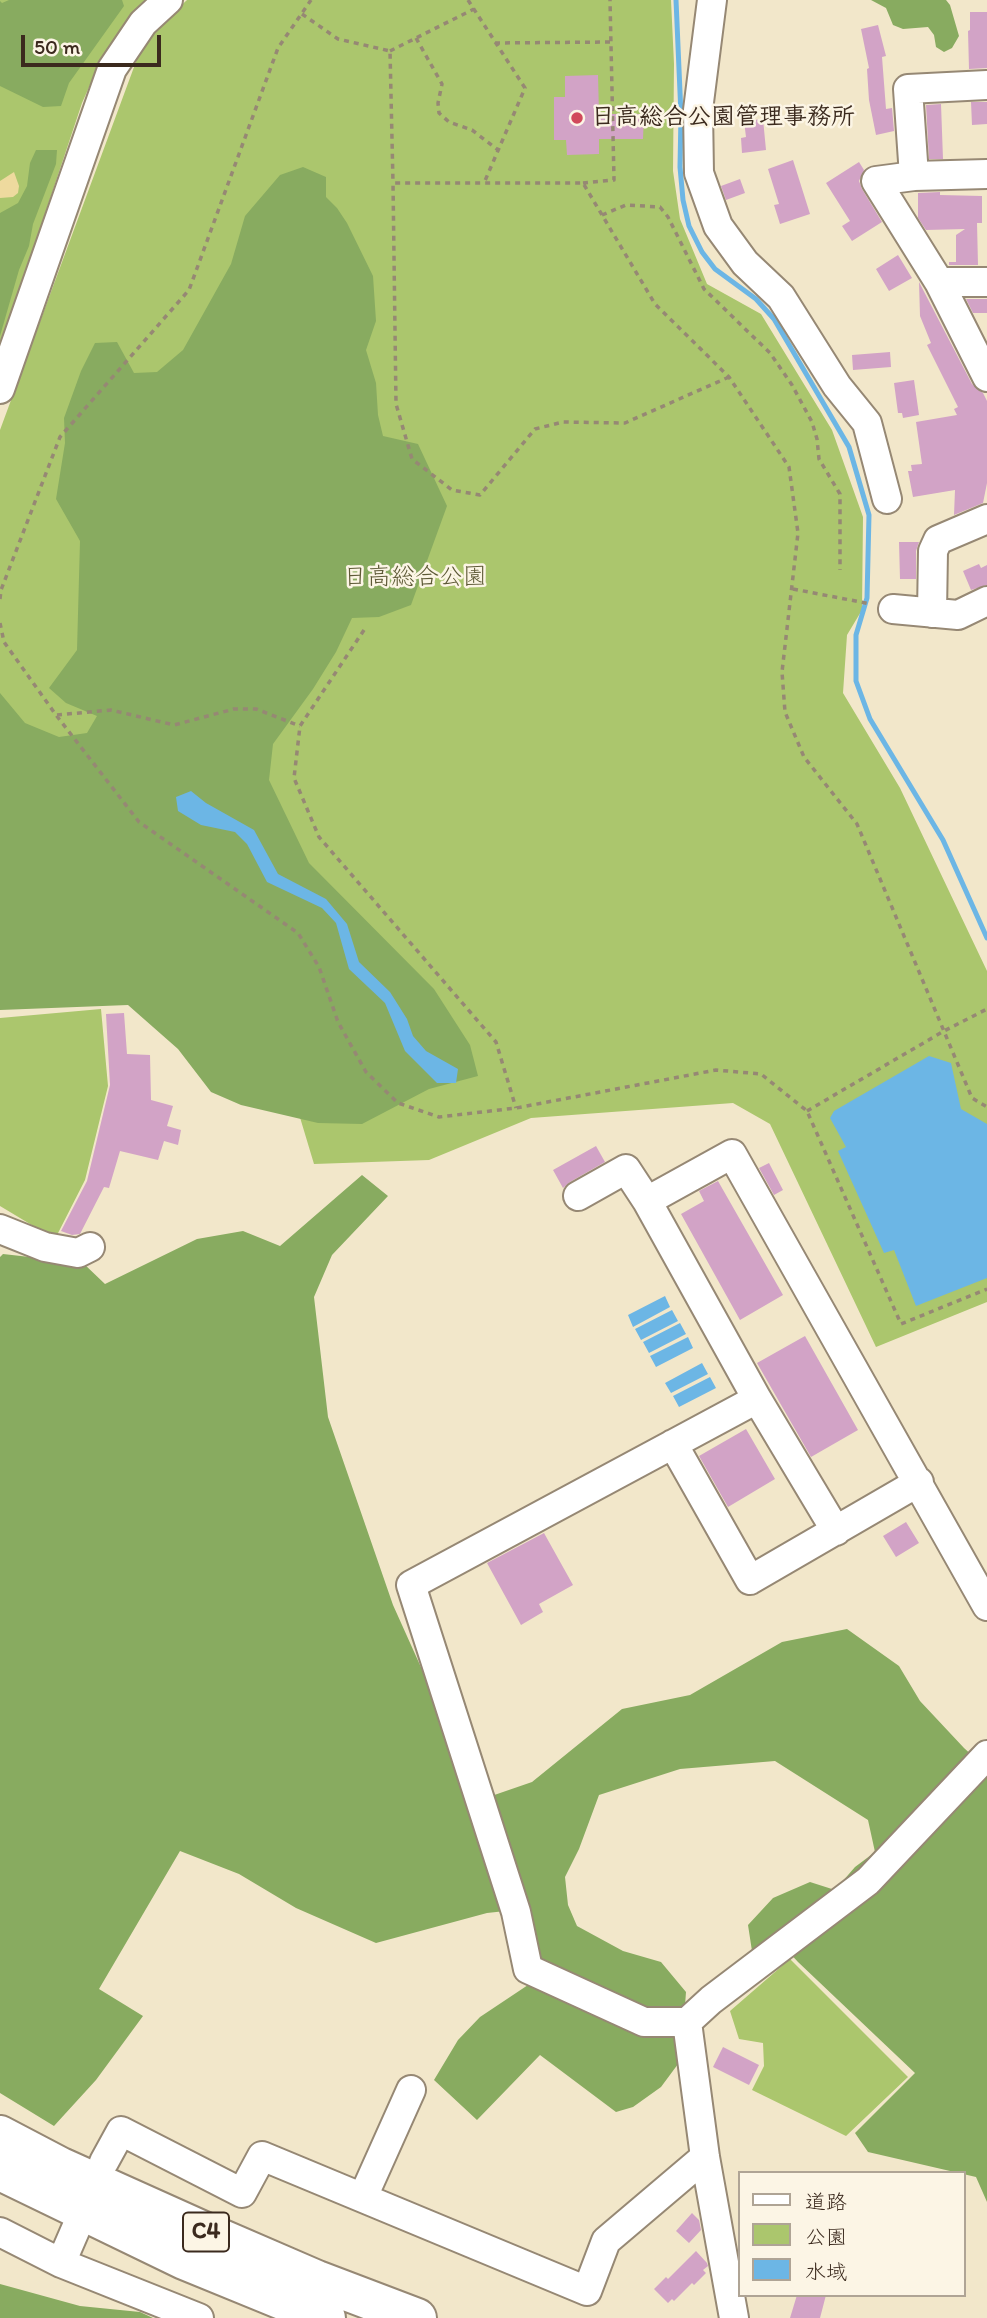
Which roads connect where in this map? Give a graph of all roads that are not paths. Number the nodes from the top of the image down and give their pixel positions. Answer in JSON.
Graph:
{"nodes":[{"id":1,"x":168,"y":0,"type":"edge"},
{"id":2,"x":712,"y":0,"type":"edge"},
{"id":3,"x":987,"y":85,"type":"edge"},
{"id":4,"x":987,"y":174,"type":"edge"},
{"id":5,"x":914,"y":176,"type":"junction"},
{"id":6,"x":939,"y":282,"type":"junction"},
{"id":7,"x":987,"y":282,"type":"edge"},
{"id":8,"x":987,"y":377,"type":"edge"},
{"id":9,"x":0,"y":389,"type":"edge"},
{"id":10,"x":887,"y":499,"type":"dead end"},
{"id":11,"x":987,"y":519,"type":"edge"},
{"id":12,"x":987,"y":601,"type":"edge"},
{"id":13,"x":893,"y":608,"type":"road end"},
{"id":14,"x":932,"y":613,"type":"junction"},
{"id":15,"x":578,"y":1196,"type":"dead end"},
{"id":16,"x":647,"y":1201,"type":"junction"},
{"id":17,"x":0,"y":1229,"type":"edge"},
{"id":18,"x":90,"y":1247,"type":"dead end"},
{"id":19,"x":757,"y":1399,"type":"junction"},
{"id":20,"x":673,"y":1444,"type":"junction"},
{"id":21,"x":919,"y":1482,"type":"junction"},
{"id":22,"x":836,"y":1531,"type":"junction"},
{"id":23,"x":987,"y":1606,"type":"edge"},
{"id":24,"x":987,"y":1755,"type":"edge"},
{"id":25,"x":687,"y":2022,"type":"junction"},
{"id":26,"x":411,"y":2090,"type":"dead end"},
{"id":27,"x":0,"y":2135,"type":"edge"},
{"id":28,"x":705,"y":2157,"type":"junction"},
{"id":29,"x":104,"y":2162,"type":"dead end"},
{"id":30,"x":0,"y":2171,"type":"edge"},
{"id":31,"x":363,"y":2197,"type":"junction"},
{"id":32,"x":77,"y":2226,"type":"dead end"},
{"id":33,"x":0,"y":2232,"type":"edge"},
{"id":34,"x":61,"y":2263,"type":"junction"},
{"id":35,"x":199,"y":2318,"type":"edge"},
{"id":36,"x":326,"y":2318,"type":"edge"},
{"id":37,"x":417,"y":2318,"type":"edge"},
{"id":38,"x":734,"y":2318,"type":"edge"}],
"edges":[{"from":1,"to":9,"type":"street"},
{"from":2,"to":10,"type":"street"},
{"from":3,"to":5,"type":"street"},
{"from":4,"to":5,"type":"street"},
{"from":5,"to":6,"type":"street"},
{"from":6,"to":7,"type":"street"},
{"from":6,"to":8,"type":"street"},
{"from":11,"to":14,"type":"street"},
{"from":12,"to":14,"type":"street"},
{"from":13,"to":14,"type":"street"},
{"from":15,"to":16,"type":"street"},
{"from":16,"to":19,"type":"street"},
{"from":16,"to":21,"type":"street"},
{"from":17,"to":18,"type":"street"},
{"from":19,"to":20,"type":"street"},
{"from":19,"to":22,"type":"street"},
{"from":20,"to":22,"type":"street"},
{"from":20,"to":25,"type":"street"},
{"from":21,"to":22,"type":"street"},
{"from":21,"to":23,"type":"street"},
{"from":24,"to":25,"type":"street"},
{"from":25,"to":28,"type":"street"},
{"from":26,"to":31,"type":"street"},
{"from":27,"to":37,"type":"highway","number":"C4"},
{"from":28,"to":31,"type":"street"},
{"from":28,"to":38,"type":"street"},
{"from":29,"to":31,"type":"street"},
{"from":30,"to":36,"type":"highway","number":"C4"},
{"from":32,"to":34,"type":"street"},
{"from":33,"to":34,"type":"street"},
{"from":34,"to":35,"type":"street"}]}
